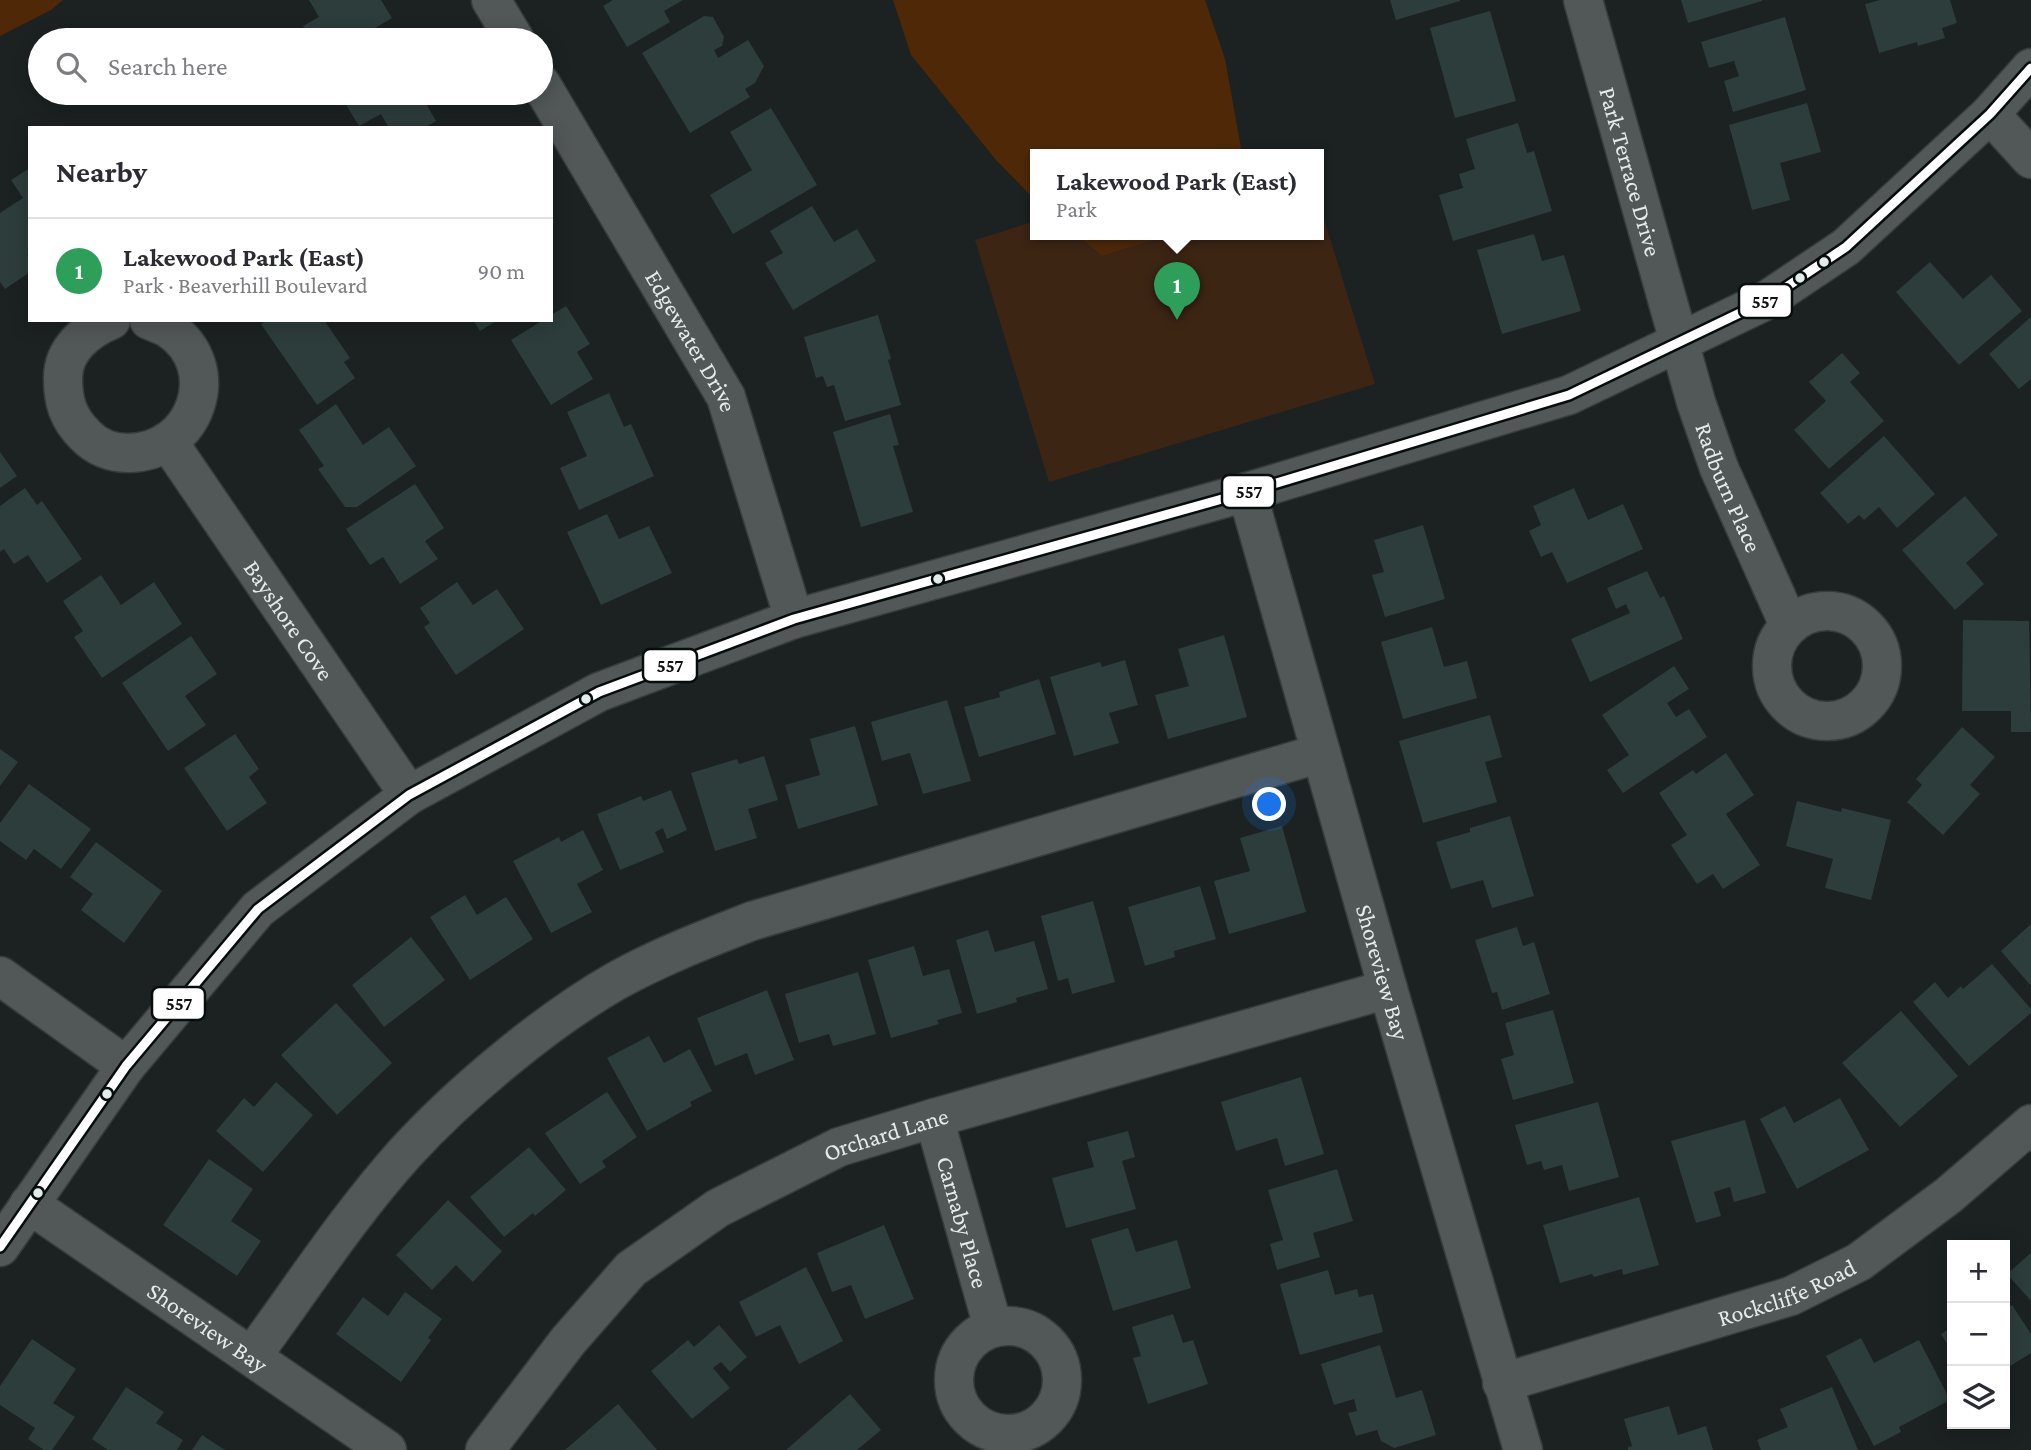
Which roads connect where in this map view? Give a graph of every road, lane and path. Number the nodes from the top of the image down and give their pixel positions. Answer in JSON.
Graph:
{"nodes":[{"id":1,"x":491,"y":0,"type":"edge"},
{"id":2,"x":1583,"y":0,"type":"edge"},
{"id":3,"x":508,"y":28,"type":"edge"},
{"id":4,"x":2031,"y":68,"type":"edge"},
{"id":5,"x":553,"y":103,"type":"edge"},
{"id":6,"x":1990,"y":114,"type":"junction"},
{"id":7,"x":2031,"y":159,"type":"edge"},
{"id":8,"x":106,"y":322,"type":"edge"},
{"id":9,"x":154,"y":322,"type":"edge"},
{"id":10,"x":1678,"y":344,"type":"junction"},
{"id":11,"x":169,"y":443,"type":"junction"},
{"id":12,"x":1247,"y":492,"type":"junction"},
{"id":13,"x":794,"y":620,"type":"junction"},
{"id":14,"x":1789,"y":625,"type":"dead end"},
{"id":15,"x":1321,"y":753,"type":"junction"},
{"id":16,"x":409,"y":795,"type":"junction"},
{"id":17,"x":0,"y":976,"type":"edge"},
{"id":18,"x":1388,"y":989,"type":"junction"},
{"id":19,"x":126,"y":1066,"type":"junction"},
{"id":20,"x":934,"y":1118,"type":"junction"},
{"id":21,"x":2031,"y":1124,"type":"edge"},
{"id":22,"x":29,"y":1204,"type":"junction"},
{"id":23,"x":0,"y":1247,"type":"edge"},
{"id":24,"x":993,"y":1327,"type":"dead end"},
{"id":25,"x":252,"y":1356,"type":"junction"},
{"id":26,"x":1502,"y":1383,"type":"junction"},
{"id":27,"x":387,"y":1450,"type":"edge"},
{"id":28,"x":485,"y":1450,"type":"edge"},
{"id":29,"x":1523,"y":1450,"type":"edge"}],
"edges":[{"from":1,"to":3,"type":"street"},
{"from":2,"to":10,"type":"street","name":"Park Terrace Drive"},
{"from":4,"to":6,"type":"street"},
{"from":5,"to":13,"type":"street","name":"Edgewater Drive"},
{"from":6,"to":7,"type":"street"},
{"from":6,"to":10,"type":"street"},
{"from":8,"to":11,"type":"street"},
{"from":9,"to":11,"type":"street"},
{"from":10,"to":12,"type":"street"},
{"from":10,"to":14,"type":"street","name":"Radburn Place"},
{"from":11,"to":16,"type":"street","name":"Bayshore Cove"},
{"from":12,"to":13,"type":"street"},
{"from":12,"to":15,"type":"street","name":"Shoreview Bay"},
{"from":13,"to":16,"type":"street"},
{"from":15,"to":18,"type":"street","name":"Shoreview Bay"},
{"from":15,"to":25,"type":"street"},
{"from":16,"to":19,"type":"street"},
{"from":17,"to":19,"type":"street"},
{"from":18,"to":20,"type":"street","name":"Orchard Lane"},
{"from":18,"to":26,"type":"street","name":"Shoreview Bay"},
{"from":19,"to":22,"type":"street"},
{"from":20,"to":24,"type":"street","name":"Carnaby Place"},
{"from":20,"to":28,"type":"street","name":"Orchard Lane"},
{"from":21,"to":26,"type":"street","name":"Rockcliffe Road"},
{"from":22,"to":23,"type":"street"},
{"from":22,"to":25,"type":"street","name":"Shoreview Bay"},
{"from":25,"to":27,"type":"street","name":"Shoreview Bay"},
{"from":26,"to":29,"type":"street","name":"Shoreview Bay"}]}
